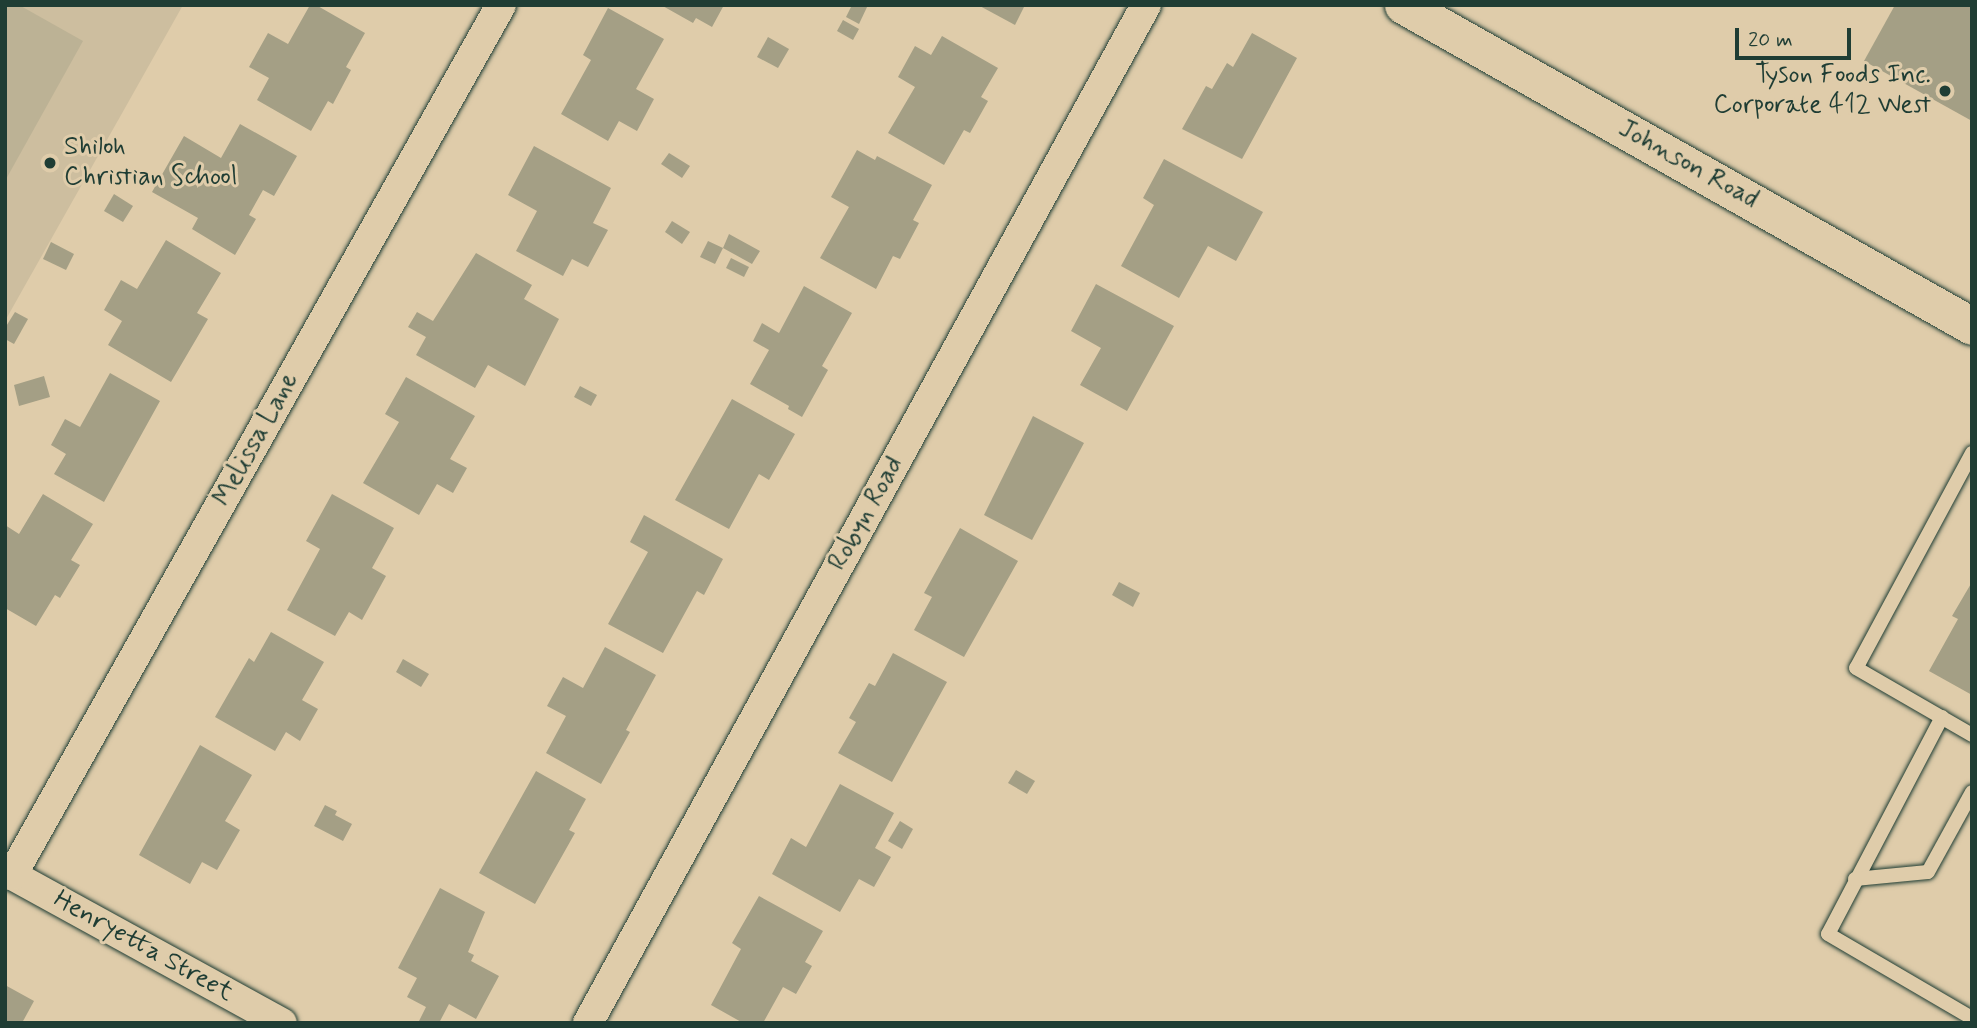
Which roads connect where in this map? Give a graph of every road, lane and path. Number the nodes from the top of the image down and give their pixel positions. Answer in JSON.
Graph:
{"nodes":[{"id":1,"x":501,"y":5,"type":"edge"},
{"id":2,"x":1146,"y":5,"type":"edge"},
{"id":3,"x":1403,"y":5,"type":"edge"},
{"id":4,"x":1972,"y":326,"type":"edge"},
{"id":5,"x":1972,"y":453,"type":"edge"},
{"id":6,"x":1942,"y":717,"type":"junction"},
{"id":7,"x":1972,"y":735,"type":"edge"},
{"id":8,"x":1972,"y":792,"type":"edge"},
{"id":9,"x":9,"y":873,"type":"edge"},
{"id":10,"x":1856,"y":879,"type":"junction"},
{"id":11,"x":1972,"y":1018,"type":"edge"},
{"id":12,"x":282,"y":1023,"type":"edge"},
{"id":13,"x":588,"y":1023,"type":"edge"}],
"edges":[{"from":1,"to":9,"type":"street","name":"Melissa Lane"},
{"from":2,"to":13,"type":"street","name":"Robyn Road"},
{"from":3,"to":4,"type":"street","name":"Johnson Road"},
{"from":5,"to":6,"type":"lane"},
{"from":6,"to":7,"type":"lane"},
{"from":6,"to":10,"type":"lane"},
{"from":8,"to":10,"type":"lane"},
{"from":9,"to":12,"type":"street","name":"Henryetta Street"},
{"from":10,"to":11,"type":"lane"}]}
